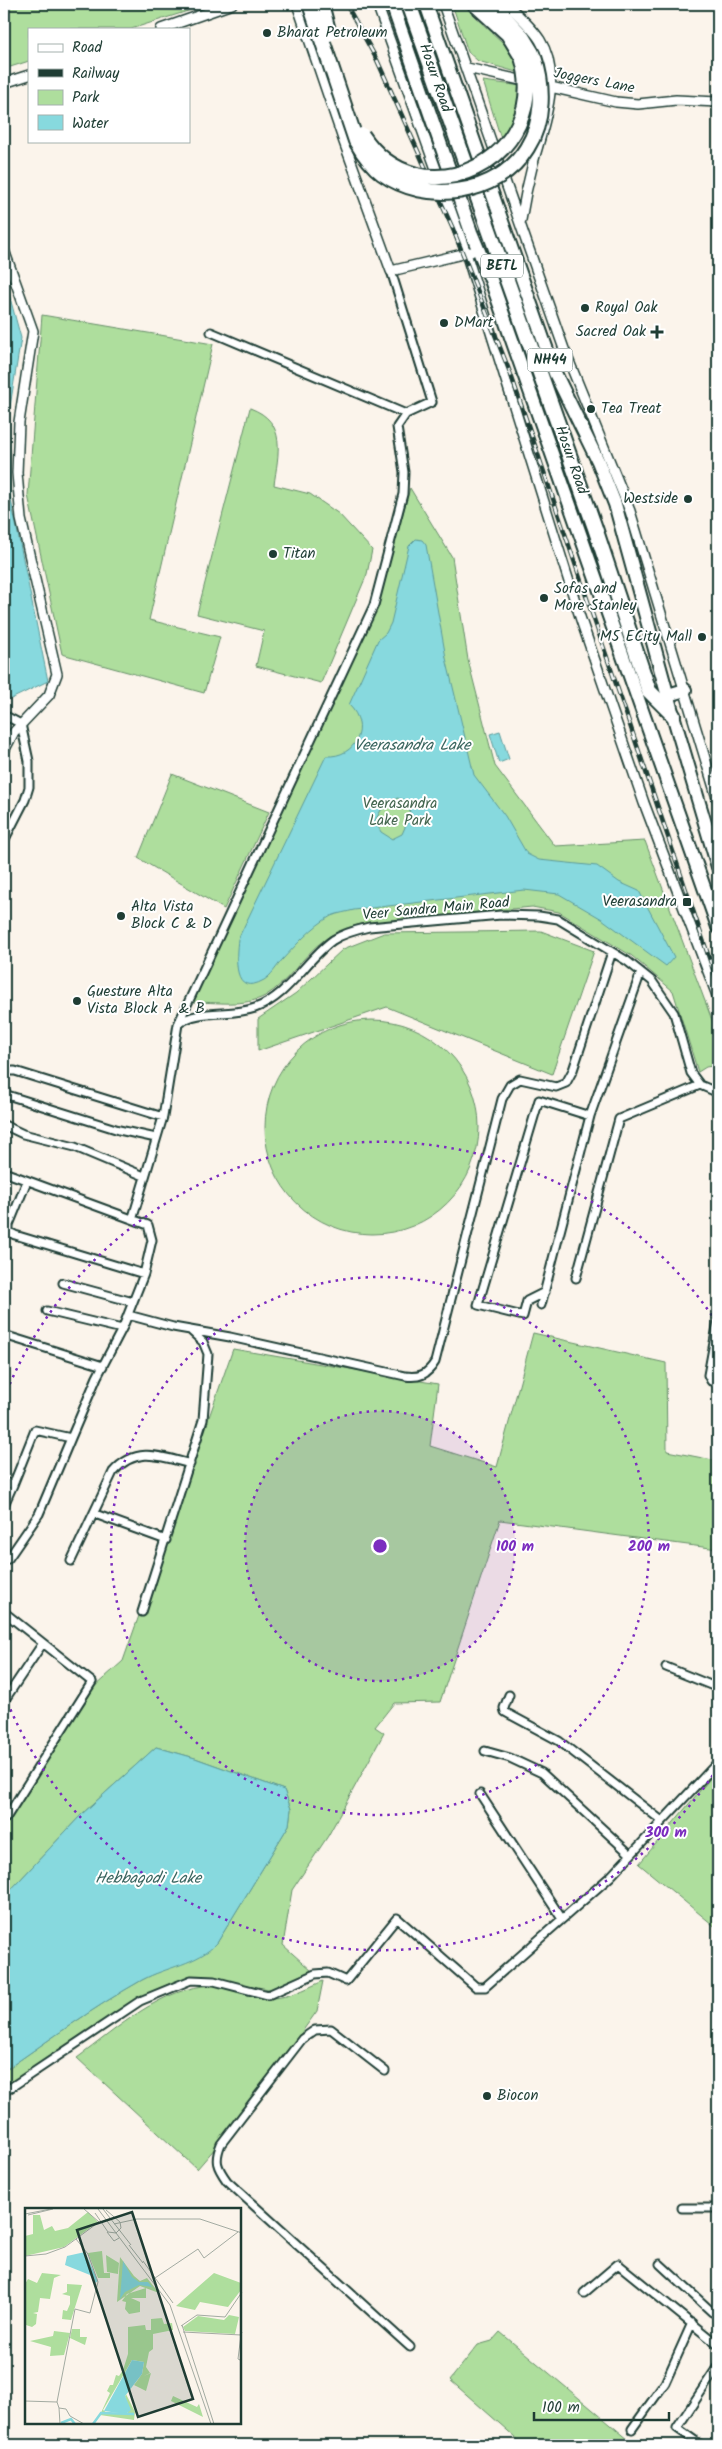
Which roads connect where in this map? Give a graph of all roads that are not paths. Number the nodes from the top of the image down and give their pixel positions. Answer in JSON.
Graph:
{"nodes":[{"id":1,"x":232,"y":4,"type":"edge"},
{"id":2,"x":297,"y":4,"type":"edge"},
{"id":3,"x":310,"y":4,"type":"edge"},
{"id":4,"x":320,"y":4,"type":"edge"},
{"id":5,"x":377,"y":4,"type":"edge"},
{"id":6,"x":392,"y":4,"type":"edge"},
{"id":7,"x":409,"y":4,"type":"edge"},
{"id":8,"x":426,"y":4,"type":"edge"},
{"id":9,"x":443,"y":4,"type":"edge"},
{"id":10,"x":476,"y":4,"type":"edge"},
{"id":11,"x":492,"y":4,"type":"edge"},
{"id":12,"x":506,"y":4,"type":"edge"},
{"id":13,"x":164,"y":28,"type":"edge"},
{"id":14,"x":528,"y":57,"type":"junction"},
{"id":15,"x":467,"y":68,"type":"junction"},
{"id":16,"x":28,"y":75,"type":"edge"},
{"id":17,"x":4,"y":83,"type":"edge"},
{"id":18,"x":550,"y":87,"type":"junction"},
{"id":19,"x":718,"y":102,"type":"edge"},
{"id":20,"x":521,"y":220,"type":"junction"},
{"id":21,"x":4,"y":250,"type":"edge"},
{"id":22,"x":472,"y":251,"type":"junction"},
{"id":23,"x":392,"y":270,"type":"junction"},
{"id":24,"x":212,"y":332,"type":"dead end"},
{"id":25,"x":406,"y":414,"type":"junction"},
{"id":26,"x":686,"y":690,"type":"junction"},
{"id":27,"x":668,"y":695,"type":"junction"},
{"id":28,"x":4,"y":715,"type":"edge"},
{"id":29,"x":673,"y":716,"type":"junction"},
{"id":30,"x":21,"y":724,"type":"junction"},
{"id":31,"x":4,"y":751,"type":"edge"},
{"id":32,"x":718,"y":801,"type":"edge"},
{"id":33,"x":4,"y":842,"type":"edge"},
{"id":34,"x":718,"y":867,"type":"edge"},
{"id":35,"x":718,"y":874,"type":"edge"},
{"id":36,"x":702,"y":879,"type":"junction"},
{"id":37,"x":718,"y":926,"type":"edge"},
{"id":38,"x":612,"y":952,"type":"junction"},
{"id":39,"x":641,"y":972,"type":"junction"},
{"id":40,"x":718,"y":998,"type":"edge"},
{"id":41,"x":178,"y":1024,"type":"junction"},
{"id":42,"x":4,"y":1072,"type":"edge"},
{"id":43,"x":700,"y":1085,"type":"junction"},
{"id":44,"x":718,"y":1090,"type":"edge"},
{"id":45,"x":4,"y":1094,"type":"edge"},
{"id":46,"x":163,"y":1116,"type":"junction"},
{"id":47,"x":590,"y":1116,"type":"junction"},
{"id":48,"x":4,"y":1125,"type":"edge"},
{"id":49,"x":156,"y":1138,"type":"junction"},
{"id":50,"x":4,"y":1172,"type":"edge"},
{"id":51,"x":144,"y":1176,"type":"junction"},
{"id":52,"x":28,"y":1181,"type":"junction"},
{"id":53,"x":133,"y":1217,"type":"junction"},
{"id":54,"x":144,"y":1274,"type":"junction"},
{"id":55,"x":576,"y":1278,"type":"dead end"},
{"id":56,"x":63,"y":1283,"type":"dead end"},
{"id":57,"x":545,"y":1292,"type":"junction"},
{"id":58,"x":133,"y":1302,"type":"junction"},
{"id":59,"x":541,"y":1305,"type":"dead end"},
{"id":60,"x":47,"y":1311,"type":"dead end"},
{"id":61,"x":128,"y":1315,"type":"junction"},
{"id":62,"x":718,"y":1321,"type":"edge"},
{"id":63,"x":122,"y":1329,"type":"junction"},
{"id":64,"x":191,"y":1331,"type":"junction"},
{"id":65,"x":4,"y":1335,"type":"edge"},
{"id":66,"x":103,"y":1366,"type":"junction"},
{"id":67,"x":718,"y":1382,"type":"edge"},
{"id":68,"x":71,"y":1438,"type":"junction"},
{"id":69,"x":190,"y":1464,"type":"junction"},
{"id":70,"x":4,"y":1482,"type":"edge"},
{"id":71,"x":13,"y":1485,"type":"junction"},
{"id":72,"x":4,"y":1505,"type":"edge"},
{"id":73,"x":95,"y":1514,"type":"junction"},
{"id":74,"x":166,"y":1540,"type":"junction"},
{"id":75,"x":8,"y":1559,"type":"dead end"},
{"id":76,"x":71,"y":1561,"type":"dead end"},
{"id":77,"x":4,"y":1612,"type":"edge"},
{"id":78,"x":142,"y":1612,"type":"dead end"},
{"id":79,"x":43,"y":1643,"type":"junction"},
{"id":80,"x":666,"y":1667,"type":"dead end"},
{"id":81,"x":718,"y":1688,"type":"edge"},
{"id":82,"x":509,"y":1695,"type":"dead end"},
{"id":83,"x":4,"y":1701,"type":"edge"},
{"id":84,"x":485,"y":1751,"type":"dead end"},
{"id":85,"x":718,"y":1762,"type":"edge"},
{"id":86,"x":480,"y":1794,"type":"dead end"},
{"id":87,"x":4,"y":1817,"type":"edge"},
{"id":88,"x":662,"y":1821,"type":"junction"},
{"id":89,"x":630,"y":1854,"type":"junction"},
{"id":90,"x":562,"y":1919,"type":"junction"},
{"id":91,"x":385,"y":2071,"type":"dead end"},
{"id":92,"x":4,"y":2092,"type":"edge"},
{"id":93,"x":682,"y":2208,"type":"dead end"},
{"id":94,"x":718,"y":2208,"type":"edge"},
{"id":95,"x":660,"y":2264,"type":"dead end"},
{"id":96,"x":584,"y":2293,"type":"dead end"},
{"id":97,"x":718,"y":2314,"type":"edge"},
{"id":98,"x":692,"y":2323,"type":"junction"},
{"id":99,"x":718,"y":2345,"type":"edge"},
{"id":100,"x":410,"y":2347,"type":"dead end"},
{"id":101,"x":718,"y":2366,"type":"edge"},
{"id":102,"x":632,"y":2429,"type":"dead end"},
{"id":103,"x":4,"y":2441,"type":"edge"},
{"id":104,"x":9,"y":2445,"type":"edge"},
{"id":105,"x":701,"y":2445,"type":"edge"}],
"edges":[{"from":1,"to":13,"type":"street"},
{"from":2,"to":23,"type":"street"},
{"from":3,"to":14,"type":"highway","bridge":true},
{"from":4,"to":14,"type":"highway","bridge":true},
{"from":5,"to":22,"type":"street"},
{"from":6,"to":22,"type":"highway","name":"Hosur Road","number":"NH44"},
{"from":7,"to":29,"type":"highway","number":"BETL"},
{"from":8,"to":27,"type":"highway","name":"Hosur Road","number":"NH44"},
{"from":9,"to":15,"type":"street"},
{"from":10,"to":14,"type":"highway"},
{"from":11,"to":14,"type":"highway"},
{"from":12,"to":18,"type":"street"},
{"from":15,"to":18,"type":"street","name":"Joggers Lane"},
{"from":15,"to":20,"type":"street"},
{"from":16,"to":17,"type":"street"},
{"from":18,"to":19,"type":"street","name":"Joggers Lane"},
{"from":18,"to":20,"type":"street"},
{"from":20,"to":26,"type":"street"},
{"from":21,"to":30,"type":"street"},
{"from":22,"to":23,"type":"street"},
{"from":22,"to":36,"type":"highway","name":"Hosur Road","number":"NH44"},
{"from":22,"to":40,"type":"street"},
{"from":23,"to":25,"type":"street"},
{"from":24,"to":25,"type":"street"},
{"from":25,"to":41,"type":"street"},
{"from":26,"to":27,"type":"highway"},
{"from":26,"to":32,"type":"street"},
{"from":27,"to":29,"type":"highway","name":"Hosur Road","number":"NH44"},
{"from":28,"to":30,"type":"street"},
{"from":29,"to":34,"type":"highway","name":"Hosur Road","number":"NH44"},
{"from":30,"to":31,"type":"street"},
{"from":30,"to":33,"type":"street"},
{"from":35,"to":36,"type":"highway"},
{"from":36,"to":37,"type":"highway","name":"Hosur Road","number":"NH44"},
{"from":38,"to":39,"type":"street","name":"Veer Sandra Main Road"},
{"from":38,"to":41,"type":"street","name":"Veer Sandra Main Road"},
{"from":38,"to":64,"type":"street"},
{"from":39,"to":43,"type":"street","name":"Veer Sandra Main Road"},
{"from":39,"to":47,"type":"street"},
{"from":41,"to":46,"type":"street"},
{"from":42,"to":46,"type":"street"},
{"from":43,"to":44,"type":"street"},
{"from":43,"to":55,"type":"street"},
{"from":45,"to":49,"type":"street"},
{"from":46,"to":49,"type":"street"},
{"from":47,"to":57,"type":"street"},
{"from":47,"to":57,"type":"street"},
{"from":48,"to":51,"type":"street"},
{"from":49,"to":51,"type":"street"},
{"from":50,"to":52,"type":"street"},
{"from":51,"to":53,"type":"street"},
{"from":52,"to":53,"type":"street"},
{"from":52,"to":54,"type":"street"},
{"from":53,"to":54,"type":"street"},
{"from":54,"to":58,"type":"street"},
{"from":56,"to":58,"type":"street"},
{"from":57,"to":59,"type":"street"},
{"from":58,"to":61,"type":"street"},
{"from":60,"to":63,"type":"street"},
{"from":61,"to":63,"type":"street"},
{"from":61,"to":64,"type":"street"},
{"from":62,"to":67,"type":"street"},
{"from":63,"to":66,"type":"street"},
{"from":64,"to":69,"type":"street"},
{"from":65,"to":66,"type":"street"},
{"from":66,"to":68,"type":"street"},
{"from":68,"to":71,"type":"street"},
{"from":68,"to":75,"type":"street"},
{"from":69,"to":73,"type":"street"},
{"from":69,"to":74,"type":"street"},
{"from":70,"to":71,"type":"street"},
{"from":71,"to":72,"type":"street"},
{"from":73,"to":74,"type":"street"},
{"from":73,"to":76,"type":"street"},
{"from":74,"to":78,"type":"street"},
{"from":77,"to":79,"type":"street"},
{"from":79,"to":83,"type":"street"},
{"from":79,"to":87,"type":"street"},
{"from":80,"to":81,"type":"street"},
{"from":82,"to":88,"type":"street"},
{"from":84,"to":89,"type":"street"},
{"from":85,"to":88,"type":"street"},
{"from":86,"to":90,"type":"street"},
{"from":88,"to":89,"type":"street"},
{"from":89,"to":90,"type":"street"},
{"from":90,"to":92,"type":"street"},
{"from":91,"to":100,"type":"street"},
{"from":93,"to":94,"type":"street"},
{"from":95,"to":97,"type":"street"},
{"from":96,"to":98,"type":"street"},
{"from":98,"to":99,"type":"street"},
{"from":98,"to":102,"type":"street"},
{"from":101,"to":105,"type":"street"},
{"from":103,"to":104,"type":"street"}]}
